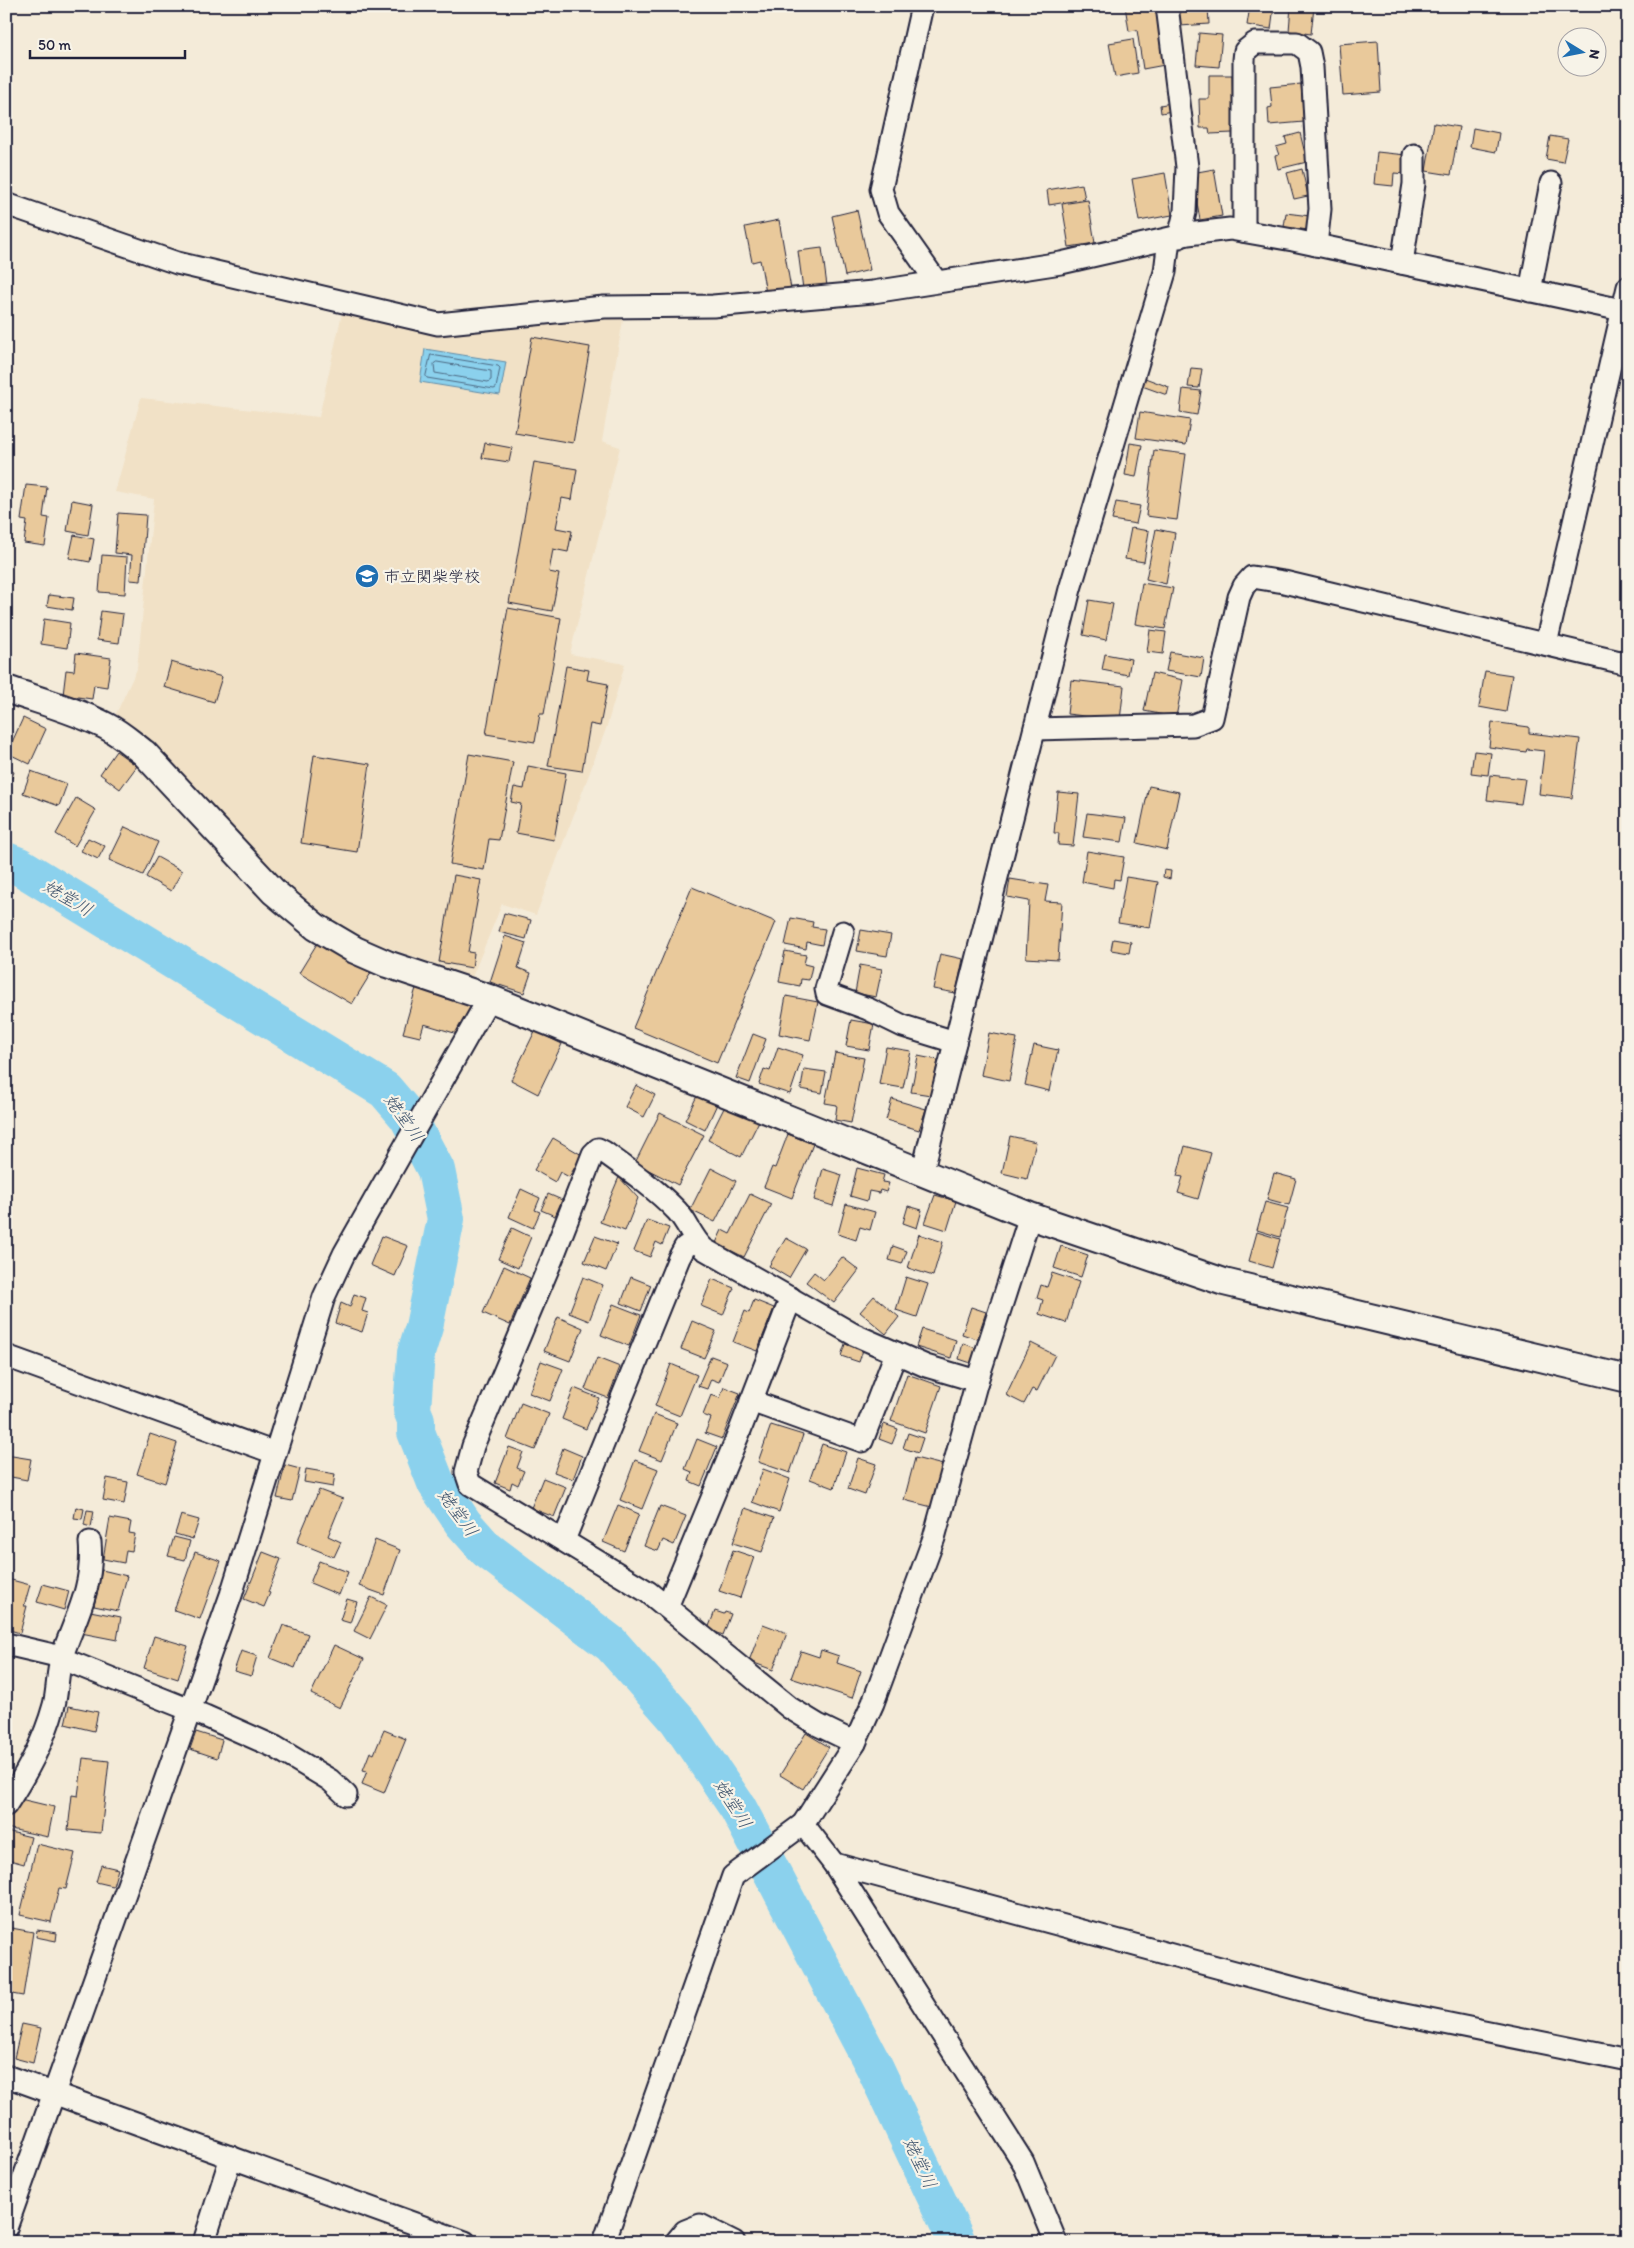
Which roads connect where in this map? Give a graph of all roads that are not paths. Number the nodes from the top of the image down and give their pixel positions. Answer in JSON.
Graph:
{"nodes":[{"id":1,"x":922,"y":6,"type":"edge"},
{"id":2,"x":1167,"y":6,"type":"edge"},
{"id":3,"x":1414,"y":155,"type":"dead end"},
{"id":4,"x":1551,"y":183,"type":"dead end"},
{"id":5,"x":6,"y":204,"type":"edge"},
{"id":6,"x":1244,"y":231,"type":"junction"},
{"id":7,"x":1174,"y":238,"type":"junction"},
{"id":8,"x":1316,"y":245,"type":"junction"},
{"id":9,"x":1402,"y":263,"type":"junction"},
{"id":10,"x":936,"y":281,"type":"junction"},
{"id":11,"x":1628,"y":287,"type":"edge"},
{"id":12,"x":1530,"y":291,"type":"junction"},
{"id":13,"x":1622,"y":310,"type":"junction"},
{"id":14,"x":1546,"y":644,"type":"junction"},
{"id":15,"x":1628,"y":664,"type":"edge"},
{"id":16,"x":6,"y":690,"type":"edge"},
{"id":17,"x":1035,"y":728,"type":"junction"},
{"id":18,"x":843,"y":932,"type":"dead end"},
{"id":19,"x":489,"y":998,"type":"junction"},
{"id":20,"x":955,"y":1042,"type":"junction"},
{"id":21,"x":922,"y":1173,"type":"junction"},
{"id":22,"x":1030,"y":1216,"type":"junction"},
{"id":23,"x":695,"y":1241,"type":"junction"},
{"id":24,"x":791,"y":1298,"type":"junction"},
{"id":25,"x":896,"y":1352,"type":"junction"},
{"id":26,"x":6,"y":1356,"type":"edge"},
{"id":27,"x":1628,"y":1380,"type":"edge"},
{"id":28,"x":977,"y":1381,"type":"junction"},
{"id":29,"x":751,"y":1400,"type":"junction"},
{"id":30,"x":275,"y":1453,"type":"junction"},
{"id":31,"x":564,"y":1540,"type":"junction"},
{"id":32,"x":90,"y":1542,"type":"dead end"},
{"id":33,"x":667,"y":1608,"type":"junction"},
{"id":34,"x":6,"y":1644,"type":"edge"},
{"id":35,"x":61,"y":1659,"type":"junction"},
{"id":36,"x":188,"y":1710,"type":"junction"},
{"id":37,"x":855,"y":1743,"type":"junction"},
{"id":38,"x":346,"y":1795,"type":"dead end"},
{"id":39,"x":6,"y":1806,"type":"edge"},
{"id":40,"x":798,"y":1828,"type":"junction"},
{"id":41,"x":834,"y":1864,"type":"junction"},
{"id":42,"x":1628,"y":2060,"type":"edge"},
{"id":43,"x":6,"y":2076,"type":"edge"},
{"id":44,"x":55,"y":2094,"type":"junction"},
{"id":45,"x":231,"y":2158,"type":"junction"},
{"id":46,"x":6,"y":2228,"type":"edge"},
{"id":47,"x":204,"y":2242,"type":"edge"},
{"id":48,"x":465,"y":2242,"type":"edge"},
{"id":49,"x":604,"y":2242,"type":"edge"},
{"id":50,"x":676,"y":2242,"type":"edge"},
{"id":51,"x":734,"y":2242,"type":"edge"},
{"id":52,"x":1056,"y":2242,"type":"edge"}],
"edges":[{"from":1,"to":10,"type":"street"},
{"from":2,"to":7,"type":"street"},
{"from":3,"to":9,"type":"street"},
{"from":4,"to":12,"type":"street"},
{"from":5,"to":10,"type":"street"},
{"from":6,"to":7,"type":"street"},
{"from":6,"to":8,"type":"street"},
{"from":6,"to":8,"type":"street"},
{"from":7,"to":10,"type":"street"},
{"from":7,"to":17,"type":"street"},
{"from":8,"to":9,"type":"street"},
{"from":9,"to":12,"type":"street"},
{"from":11,"to":13,"type":"street"},
{"from":12,"to":13,"type":"street"},
{"from":13,"to":14,"type":"street"},
{"from":14,"to":15,"type":"street"},
{"from":14,"to":17,"type":"street"},
{"from":16,"to":19,"type":"street"},
{"from":17,"to":20,"type":"street"},
{"from":18,"to":20,"type":"street"},
{"from":19,"to":21,"type":"street"},
{"from":19,"to":30,"type":"street"},
{"from":20,"to":21,"type":"street"},
{"from":21,"to":22,"type":"street"},
{"from":22,"to":27,"type":"street"},
{"from":22,"to":28,"type":"street"},
{"from":23,"to":24,"type":"street"},
{"from":23,"to":31,"type":"street"},
{"from":23,"to":31,"type":"street"},
{"from":24,"to":25,"type":"street"},
{"from":24,"to":29,"type":"street"},
{"from":25,"to":28,"type":"street"},
{"from":25,"to":29,"type":"street"},
{"from":26,"to":30,"type":"street"},
{"from":28,"to":37,"type":"street"},
{"from":29,"to":33,"type":"street"},
{"from":30,"to":36,"type":"street"},
{"from":31,"to":33,"type":"street"},
{"from":32,"to":35,"type":"street"},
{"from":33,"to":37,"type":"street"},
{"from":34,"to":35,"type":"street"},
{"from":35,"to":36,"type":"street"},
{"from":35,"to":39,"type":"street"},
{"from":36,"to":38,"type":"street"},
{"from":36,"to":44,"type":"street"},
{"from":37,"to":40,"type":"street"},
{"from":40,"to":41,"type":"street"},
{"from":40,"to":49,"type":"street"},
{"from":41,"to":42,"type":"street"},
{"from":41,"to":52,"type":"street"},
{"from":43,"to":44,"type":"street"},
{"from":44,"to":45,"type":"street"},
{"from":44,"to":46,"type":"street"},
{"from":45,"to":47,"type":"street"},
{"from":45,"to":48,"type":"street"},
{"from":50,"to":51,"type":"street"}]}
